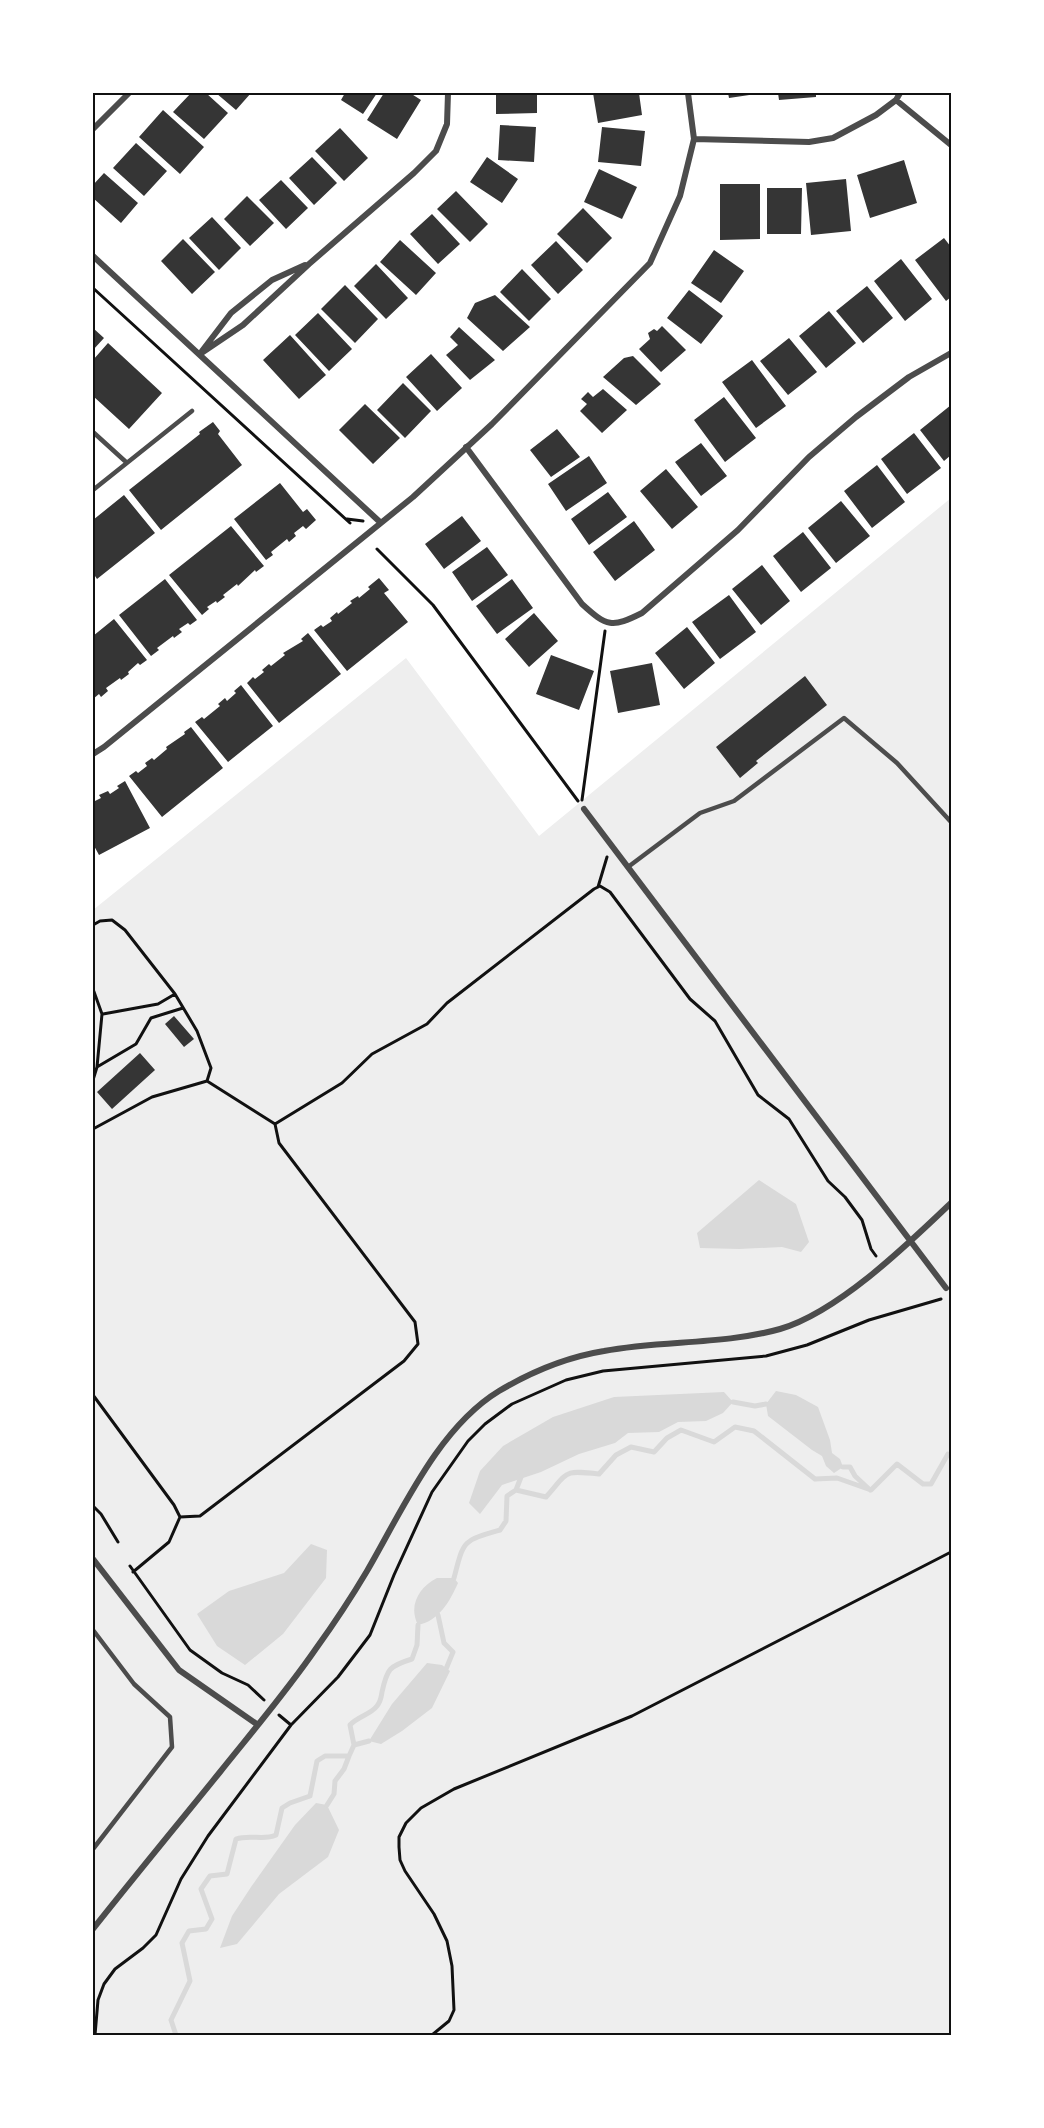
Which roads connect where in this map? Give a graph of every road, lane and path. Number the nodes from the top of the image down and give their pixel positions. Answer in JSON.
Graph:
{"nodes":[{"id":1,"x":129,"y":93,"type":"edge"},
{"id":2,"x":448,"y":93,"type":"edge"},
{"id":3,"x":688,"y":93,"type":"edge"},
{"id":4,"x":900,"y":93,"type":"edge"},
{"id":5,"x":896,"y":100,"type":"junction"},
{"id":6,"x":93,"y":129,"type":"edge"},
{"id":7,"x":694,"y":139,"type":"junction"},
{"id":8,"x":951,"y":145,"type":"edge"},
{"id":9,"x":93,"y":256,"type":"edge"},
{"id":10,"x":309,"y":264,"type":"junction"},
{"id":11,"x":93,"y":288,"type":"edge"},
{"id":12,"x":951,"y":352,"type":"edge"},
{"id":13,"x":200,"y":354,"type":"junction"},
{"id":14,"x":192,"y":411,"type":"dead end"},
{"id":15,"x":93,"y":432,"type":"edge"},
{"id":16,"x":466,"y":447,"type":"junction"},
{"id":17,"x":126,"y":462,"type":"junction"},
{"id":18,"x":93,"y":490,"type":"edge"},
{"id":19,"x":350,"y":523,"type":"dead end"},
{"id":20,"x":381,"y":523,"type":"junction"},
{"id":21,"x":377,"y":549,"type":"dead end"},
{"id":22,"x":606,"y":623,"type":"junction"},
{"id":23,"x":93,"y":754,"type":"edge"},
{"id":24,"x":583,"y":807,"type":"junction"},
{"id":25,"x":951,"y":822,"type":"edge"},
{"id":26,"x":611,"y":844,"type":"junction"},
{"id":27,"x":628,"y":867,"type":"junction"},
{"id":28,"x":598,"y":887,"type":"junction"},
{"id":29,"x":93,"y":925,"type":"edge"},
{"id":30,"x":93,"y":989,"type":"edge"},
{"id":31,"x":175,"y":993,"type":"junction"},
{"id":32,"x":183,"y":1008,"type":"junction"},
{"id":33,"x":102,"y":1014,"type":"junction"},
{"id":34,"x":97,"y":1067,"type":"junction"},
{"id":35,"x":93,"y":1080,"type":"edge"},
{"id":36,"x":207,"y":1081,"type":"junction"},
{"id":37,"x":275,"y":1124,"type":"junction"},
{"id":38,"x":93,"y":1129,"type":"edge"},
{"id":39,"x":951,"y":1203,"type":"edge"},
{"id":40,"x":910,"y":1242,"type":"junction"},
{"id":41,"x":883,"y":1264,"type":"junction"},
{"id":42,"x":946,"y":1288,"type":"dead end"},
{"id":43,"x":941,"y":1298,"type":"dead end"},
{"id":44,"x":93,"y":1395,"type":"edge"},
{"id":45,"x":93,"y":1506,"type":"edge"},
{"id":46,"x":180,"y":1517,"type":"junction"},
{"id":47,"x":118,"y":1542,"type":"dead end"},
{"id":48,"x":951,"y":1552,"type":"edge"},
{"id":49,"x":93,"y":1559,"type":"edge"},
{"id":50,"x":129,"y":1566,"type":"dead end"},
{"id":51,"x":133,"y":1572,"type":"junction"},
{"id":52,"x":93,"y":1630,"type":"edge"},
{"id":53,"x":264,"y":1700,"type":"dead end"},
{"id":54,"x":277,"y":1713,"type":"dead end"},
{"id":55,"x":258,"y":1725,"type":"junction"},
{"id":56,"x":291,"y":1725,"type":"junction"},
{"id":57,"x":93,"y":1849,"type":"edge"},
{"id":58,"x":93,"y":1929,"type":"edge"},
{"id":59,"x":95,"y":2035,"type":"edge"},
{"id":60,"x":432,"y":2035,"type":"edge"}],
"edges":[{"from":1,"to":6,"type":"street"},
{"from":2,"to":10,"type":"street"},
{"from":3,"to":7,"type":"street"},
{"from":4,"to":5,"type":"street"},
{"from":5,"to":7,"type":"street"},
{"from":5,"to":8,"type":"street"},
{"from":7,"to":16,"type":"street"},
{"from":9,"to":13,"type":"street"},
{"from":10,"to":13,"type":"street"},
{"from":10,"to":13,"type":"street"},
{"from":11,"to":19,"type":"path"},
{"from":12,"to":22,"type":"street"},
{"from":13,"to":20,"type":"street"},
{"from":14,"to":17,"type":"lane"},
{"from":15,"to":17,"type":"lane"},
{"from":16,"to":20,"type":"street"},
{"from":16,"to":22,"type":"street"},
{"from":17,"to":18,"type":"lane"},
{"from":20,"to":23,"type":"street"},
{"from":21,"to":24,"type":"path"},
{"from":22,"to":24,"type":"path"},
{"from":24,"to":26,"type":"street"},
{"from":25,"to":27,"type":"lane"},
{"from":26,"to":27,"type":"street"},
{"from":26,"to":28,"type":"path"},
{"from":27,"to":40,"type":"street"},
{"from":28,"to":37,"type":"path"},
{"from":28,"to":41,"type":"path"},
{"from":29,"to":31,"type":"path"},
{"from":30,"to":33,"type":"path"},
{"from":31,"to":32,"type":"path"},
{"from":31,"to":33,"type":"path"},
{"from":32,"to":34,"type":"path"},
{"from":32,"to":36,"type":"path"},
{"from":33,"to":34,"type":"path"},
{"from":34,"to":35,"type":"path"},
{"from":36,"to":37,"type":"path"},
{"from":36,"to":38,"type":"path"},
{"from":37,"to":46,"type":"path"},
{"from":39,"to":40,"type":"street"},
{"from":40,"to":41,"type":"street"},
{"from":40,"to":42,"type":"street"},
{"from":41,"to":55,"type":"street"},
{"from":43,"to":56,"type":"path"},
{"from":44,"to":46,"type":"path"},
{"from":45,"to":47,"type":"path"},
{"from":46,"to":51,"type":"path"},
{"from":48,"to":60,"type":"path"},
{"from":49,"to":55,"type":"street"},
{"from":50,"to":51,"type":"path"},
{"from":51,"to":53,"type":"path"},
{"from":52,"to":57,"type":"lane"},
{"from":54,"to":56,"type":"path"},
{"from":55,"to":58,"type":"street"},
{"from":56,"to":59,"type":"path"}]}
